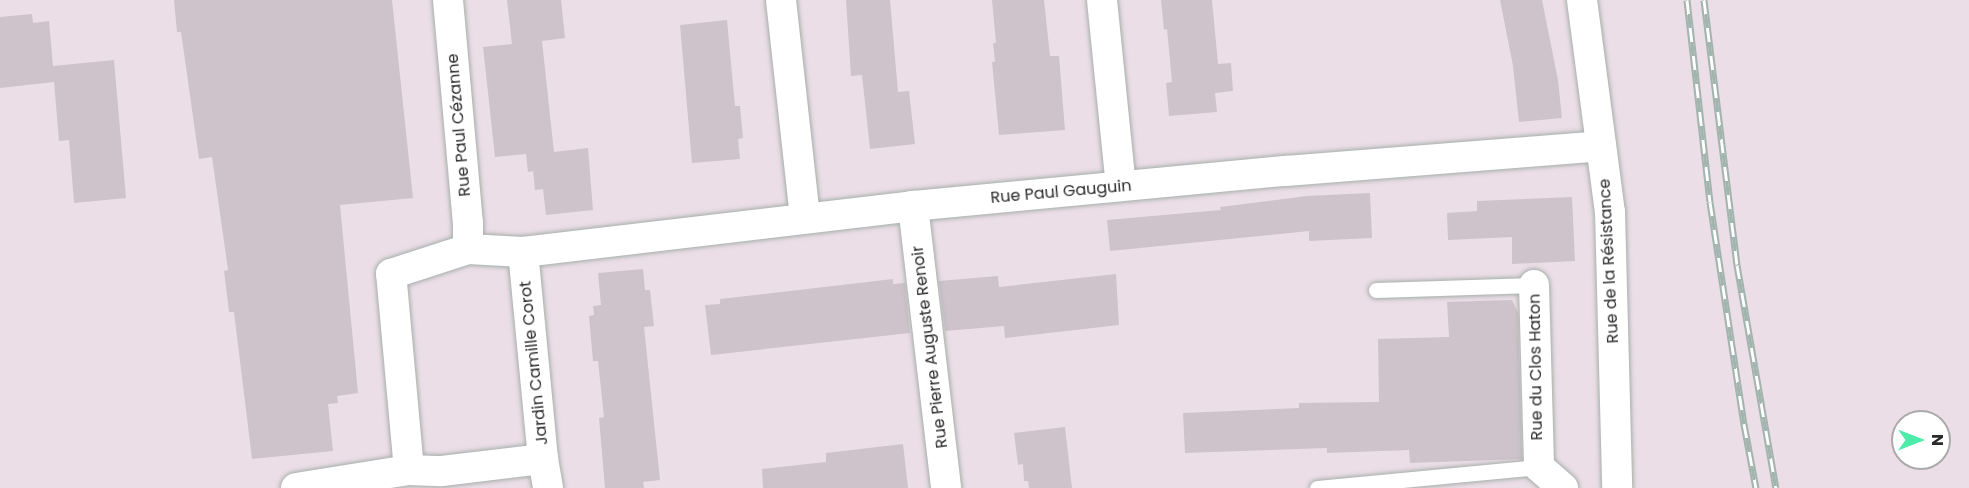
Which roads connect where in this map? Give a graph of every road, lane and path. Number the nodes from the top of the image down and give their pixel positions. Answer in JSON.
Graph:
{"nodes":[{"id":1,"x":448,"y":0,"type":"edge"},
{"id":2,"x":781,"y":0,"type":"edge"},
{"id":3,"x":1102,"y":0,"type":"edge"},
{"id":4,"x":1582,"y":0,"type":"edge"},
{"id":5,"x":1601,"y":146,"type":"junction"},
{"id":6,"x":1121,"y":186,"type":"junction"},
{"id":7,"x":914,"y":206,"type":"junction"},
{"id":8,"x":805,"y":218,"type":"junction"},
{"id":9,"x":468,"y":249,"type":"junction"},
{"id":10,"x":523,"y":252,"type":"junction"},
{"id":11,"x":1534,"y":285,"type":"joint"},
{"id":12,"x":1376,"y":290,"type":"dead end"},
{"id":13,"x":543,"y":459,"type":"junction"},
{"id":14,"x":1539,"y":467,"type":"junction"},
{"id":15,"x":408,"y":470,"type":"junction"},
{"id":16,"x":296,"y":488,"type":"edge"},
{"id":17,"x":548,"y":488,"type":"edge"},
{"id":18,"x":946,"y":488,"type":"edge"},
{"id":19,"x":1317,"y":488,"type":"edge"},
{"id":20,"x":1563,"y":488,"type":"edge"},
{"id":21,"x":1617,"y":488,"type":"edge"}],
"edges":[{"from":1,"to":9,"type":"street","name":"Rue Paul Cézanne"},
{"from":2,"to":8,"type":"street"},
{"from":3,"to":6,"type":"street"},
{"from":4,"to":5,"type":"street","name":"Rue de la Résistance"},
{"from":5,"to":6,"type":"street","name":"Rue Paul Gauguin"},
{"from":5,"to":21,"type":"street","name":"Rue de la Résistance"},
{"from":6,"to":7,"type":"street","name":"Rue Paul Gauguin"},
{"from":7,"to":8,"type":"street","name":"Rue Paul Gauguin"},
{"from":7,"to":18,"type":"street","name":"Rue Pierre Auguste Renoir"},
{"from":8,"to":10,"type":"street","name":"Rue Paul Gauguin"},
{"from":9,"to":10,"type":"street"},
{"from":9,"to":15,"type":"street"},
{"from":10,"to":13,"type":"street","name":"Jardin Camille Corot"},
{"from":11,"to":12,"type":"lane","name":"Rue du Clos Haton"},
{"from":11,"to":14,"type":"street","name":"Rue du Clos Haton"},
{"from":13,"to":15,"type":"street","name":"Jardin Camille Corot"},
{"from":13,"to":17,"type":"street"},
{"from":14,"to":19,"type":"lane"},
{"from":14,"to":20,"type":"street"},
{"from":15,"to":16,"type":"street","name":"Jardin Camille Corot"}]}
